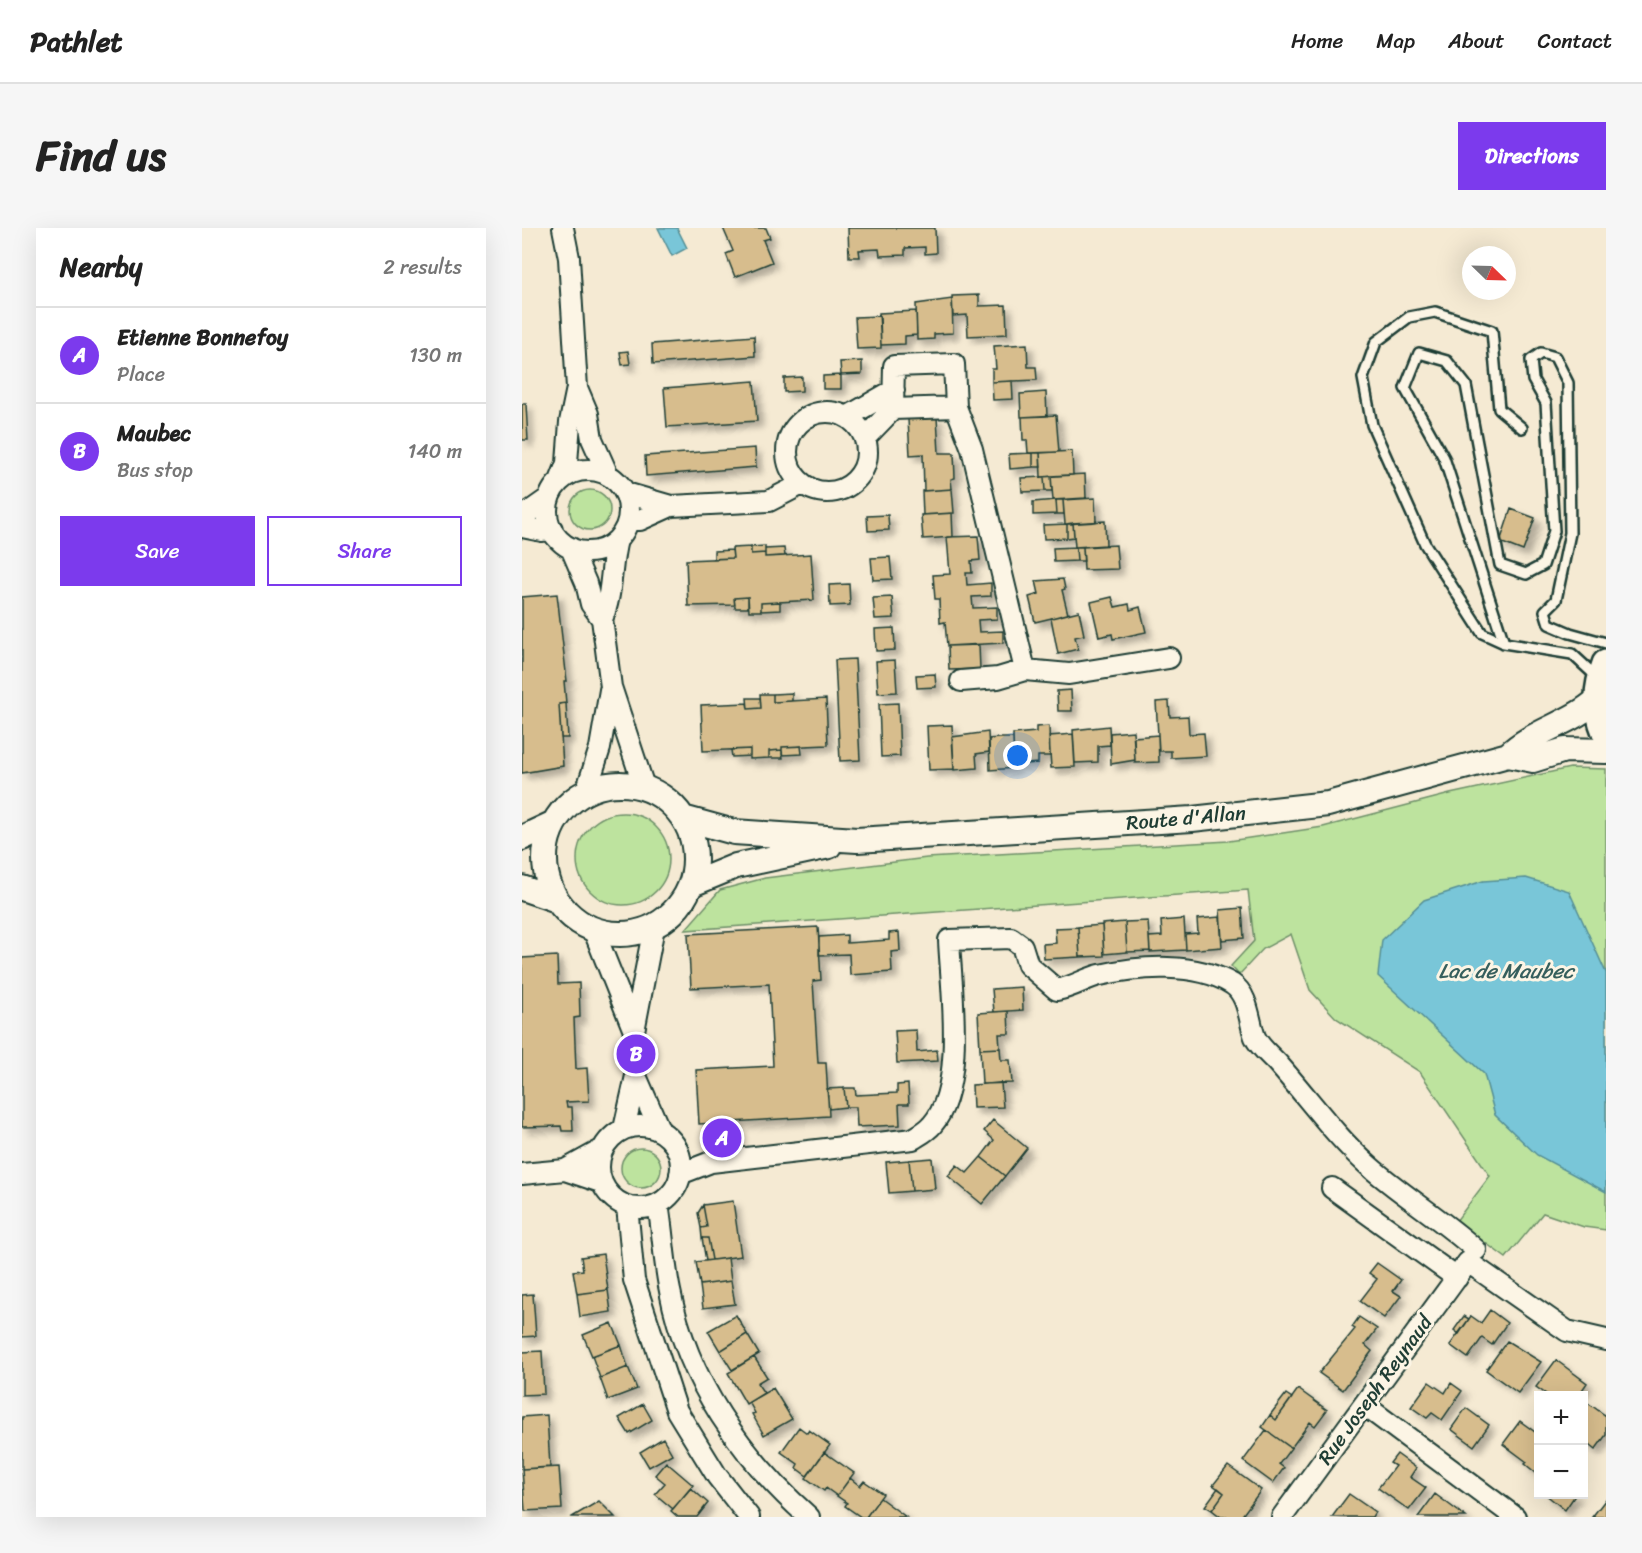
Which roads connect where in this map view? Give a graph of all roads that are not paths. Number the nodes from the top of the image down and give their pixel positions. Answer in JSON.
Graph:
{"nodes":[{"id":1,"x":562,"y":228,"type":"edge"},
{"id":2,"x":577,"y":388,"type":"junction"},
{"id":3,"x":894,"y":399,"type":"junction"},
{"id":4,"x":956,"y":407,"type":"junction"},
{"id":5,"x":847,"y":417,"type":"junction"},
{"id":6,"x":1522,"y":428,"type":"dead end"},
{"id":7,"x":865,"y":438,"type":"junction"},
{"id":8,"x":608,"y":475,"type":"junction"},
{"id":9,"x":560,"y":482,"type":"junction"},
{"id":10,"x":802,"y":484,"type":"junction"},
{"id":11,"x":626,"y":493,"type":"junction"},
{"id":12,"x":549,"y":498,"type":"junction"},
{"id":13,"x":671,"y":506,"type":"junction"},
{"id":14,"x":522,"y":517,"type":"edge"},
{"id":15,"x":629,"y":520,"type":"junction"},
{"id":16,"x":522,"y":527,"type":"edge"},
{"id":17,"x":552,"y":529,"type":"junction"},
{"id":18,"x":617,"y":540,"type":"junction"},
{"id":19,"x":571,"y":548,"type":"junction"},
{"id":20,"x":602,"y":619,"type":"junction"},
{"id":21,"x":1504,"y":642,"type":"junction"},
{"id":22,"x":1606,"y":643,"type":"edge"},
{"id":23,"x":1169,"y":658,"type":"dead end"},
{"id":24,"x":1025,"y":670,"type":"junction"},
{"id":25,"x":961,"y":681,"type":"dead end"},
{"id":26,"x":1601,"y":681,"type":"edge"},
{"id":27,"x":611,"y":687,"type":"junction"},
{"id":28,"x":1606,"y":732,"type":"edge"},
{"id":29,"x":1606,"y":751,"type":"edge"},
{"id":30,"x":1508,"y":755,"type":"junction"},
{"id":31,"x":644,"y":788,"type":"junction"},
{"id":32,"x":586,"y":792,"type":"junction"},
{"id":33,"x":683,"y":818,"type":"junction"},
{"id":34,"x":554,"y":823,"type":"junction"},
{"id":35,"x":522,"y":838,"type":"edge"},
{"id":36,"x":858,"y":840,"type":"junction"},
{"id":37,"x":692,"y":884,"type":"junction"},
{"id":38,"x":522,"y":888,"type":"edge"},
{"id":39,"x":557,"y":900,"type":"junction"},
{"id":40,"x":654,"y":927,"type":"junction"},
{"id":41,"x":594,"y":931,"type":"junction"},
{"id":42,"x":634,"y":1031,"type":"junction"},
{"id":43,"x":636,"y":1076,"type":"junction"},
{"id":44,"x":624,"y":1129,"type":"junction"},
{"id":45,"x":660,"y":1131,"type":"junction"},
{"id":46,"x":603,"y":1149,"type":"junction"},
{"id":47,"x":678,"y":1150,"type":"junction"},
{"id":48,"x":711,"y":1162,"type":"junction"},
{"id":49,"x":565,"y":1170,"type":"junction"},
{"id":50,"x":522,"y":1174,"type":"edge"},
{"id":51,"x":681,"y":1174,"type":"junction"},
{"id":52,"x":602,"y":1182,"type":"junction"},
{"id":53,"x":1332,"y":1188,"type":"dead end"},
{"id":54,"x":658,"y":1204,"type":"junction"},
{"id":55,"x":627,"y":1206,"type":"junction"},
{"id":56,"x":1467,"y":1264,"type":"junction"},
{"id":57,"x":1606,"y":1340,"type":"edge"},
{"id":58,"x":1364,"y":1405,"type":"junction"},
{"id":59,"x":749,"y":1517,"type":"edge"},
{"id":60,"x":809,"y":1517,"type":"edge"},
{"id":61,"x":1282,"y":1517,"type":"edge"},
{"id":62,"x":1515,"y":1517,"type":"edge"}],
"edges":[{"from":1,"to":2,"type":"street"},
{"from":2,"to":8,"type":"street"},
{"from":2,"to":9,"type":"street"},
{"from":3,"to":4,"type":"street"},
{"from":3,"to":4,"type":"street"},
{"from":3,"to":5,"type":"street"},
{"from":3,"to":7,"type":"street"},
{"from":4,"to":24,"type":"street"},
{"from":5,"to":7,"type":"street"},
{"from":5,"to":10,"type":"street"},
{"from":6,"to":21,"type":"lane"},
{"from":7,"to":10,"type":"street"},
{"from":8,"to":9,"type":"street"},
{"from":8,"to":11,"type":"street"},
{"from":9,"to":12,"type":"street"},
{"from":10,"to":13,"type":"street"},
{"from":11,"to":13,"type":"street"},
{"from":11,"to":15,"type":"street"},
{"from":12,"to":14,"type":"street"},
{"from":12,"to":17,"type":"street"},
{"from":13,"to":15,"type":"street"},
{"from":15,"to":18,"type":"street"},
{"from":16,"to":17,"type":"street"},
{"from":17,"to":19,"type":"street"},
{"from":18,"to":19,"type":"street"},
{"from":18,"to":20,"type":"street"},
{"from":19,"to":20,"type":"street"},
{"from":20,"to":27,"type":"street"},
{"from":21,"to":22,"type":"lane"},
{"from":21,"to":26,"type":"lane"},
{"from":23,"to":24,"type":"street"},
{"from":24,"to":25,"type":"street"},
{"from":26,"to":28,"type":"main road"},
{"from":26,"to":30,"type":"street","name":"Route d'Allan"},
{"from":27,"to":31,"type":"street"},
{"from":27,"to":32,"type":"street"},
{"from":29,"to":30,"type":"street","name":"Route d'Allan"},
{"from":30,"to":36,"type":"street","name":"Route d'Allan"},
{"from":31,"to":32,"type":"street"},
{"from":31,"to":33,"type":"street"},
{"from":32,"to":34,"type":"street"},
{"from":33,"to":36,"type":"street","name":"Route d'Allan"},
{"from":33,"to":37,"type":"street"},
{"from":34,"to":35,"type":"street"},
{"from":34,"to":39,"type":"street"},
{"from":36,"to":37,"type":"street","name":"Route d'Allan"},
{"from":37,"to":40,"type":"street"},
{"from":38,"to":39,"type":"street"},
{"from":39,"to":41,"type":"street"},
{"from":40,"to":41,"type":"street"},
{"from":40,"to":42,"type":"street"},
{"from":41,"to":42,"type":"street"},
{"from":42,"to":43,"type":"street"},
{"from":43,"to":44,"type":"street"},
{"from":43,"to":45,"type":"street"},
{"from":44,"to":45,"type":"street"},
{"from":44,"to":46,"type":"street"},
{"from":45,"to":47,"type":"street"},
{"from":46,"to":49,"type":"street"},
{"from":46,"to":52,"type":"street"},
{"from":47,"to":48,"type":"street"},
{"from":47,"to":51,"type":"street"},
{"from":48,"to":51,"type":"street"},
{"from":48,"to":56,"type":"street"},
{"from":49,"to":50,"type":"street"},
{"from":49,"to":52,"type":"street"},
{"from":51,"to":54,"type":"street"},
{"from":52,"to":55,"type":"street"},
{"from":53,"to":56,"type":"street"},
{"from":54,"to":55,"type":"street"},
{"from":54,"to":60,"type":"street"},
{"from":55,"to":59,"type":"street"},
{"from":56,"to":57,"type":"street"},
{"from":56,"to":58,"type":"street","name":"Rue Joseph Reynaud"},
{"from":58,"to":61,"type":"street","name":"Rue Joseph Reynaud"},
{"from":58,"to":62,"type":"street"}]}
